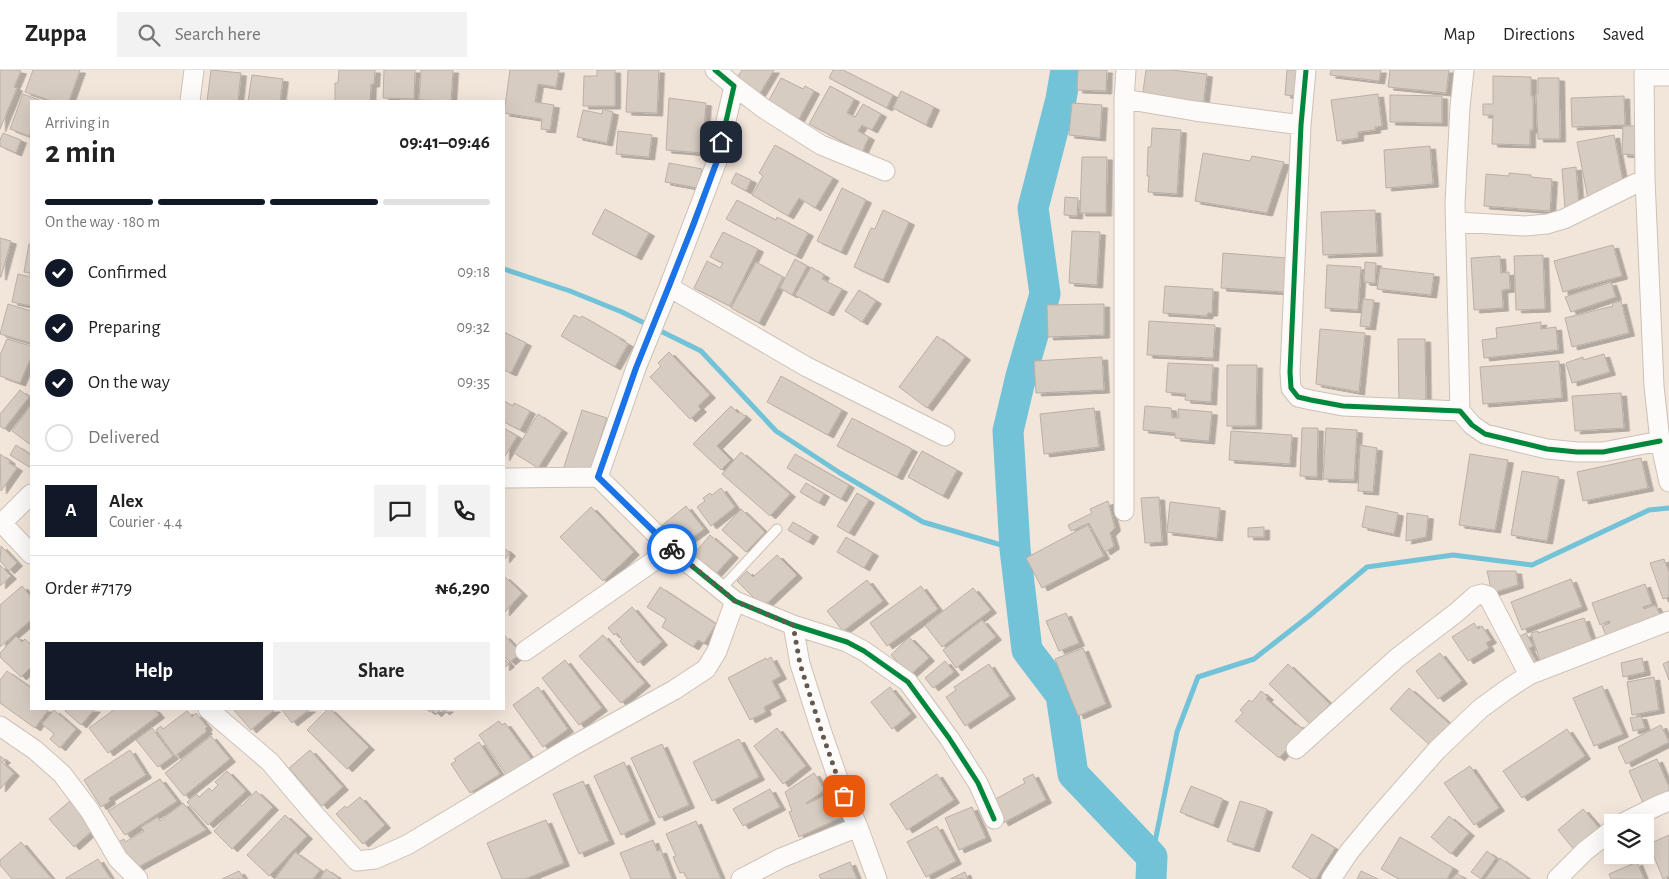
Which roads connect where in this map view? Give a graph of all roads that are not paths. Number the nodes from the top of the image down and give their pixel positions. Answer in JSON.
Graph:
{"nodes":[{"id":1,"x":194,"y":70,"type":"edge"},
{"id":2,"x":715,"y":70,"type":"edge"},
{"id":3,"x":1126,"y":70,"type":"edge"},
{"id":4,"x":1306,"y":70,"type":"edge"},
{"id":5,"x":1464,"y":70,"type":"edge"},
{"id":6,"x":1644,"y":73,"type":"edge"},
{"id":7,"x":1669,"y":76,"type":"edge"},
{"id":8,"x":734,"y":86,"type":"junction"},
{"id":9,"x":1124,"y":99,"type":"junction"},
{"id":10,"x":190,"y":100,"type":"edge"},
{"id":11,"x":1301,"y":125,"type":"junction"},
{"id":12,"x":885,"y":171,"type":"dead end"},
{"id":13,"x":1644,"y":179,"type":"junction"},
{"id":14,"x":1456,"y":222,"type":"junction"},
{"id":15,"x":669,"y":287,"type":"junction"},
{"id":16,"x":1460,"y":411,"type":"junction"},
{"id":17,"x":945,"y":436,"type":"dead end"},
{"id":18,"x":1660,"y":441,"type":"junction"},
{"id":19,"x":598,"y":477,"type":"junction"},
{"id":20,"x":505,"y":478,"type":"edge"},
{"id":21,"x":1669,"y":482,"type":"edge"},
{"id":22,"x":30,"y":495,"type":"edge"},
{"id":23,"x":1124,"y":511,"type":"dead end"},
{"id":24,"x":1,"y":524,"type":"edge"},
{"id":25,"x":777,"y":529,"type":"dead end"},
{"id":26,"x":671,"y":549,"type":"junction"},
{"id":27,"x":30,"y":553,"type":"edge"},
{"id":28,"x":728,"y":595,"type":"junction"},
{"id":29,"x":1669,"y":621,"type":"edge"},
{"id":30,"x":793,"y":625,"type":"junction"},
{"id":31,"x":525,"y":651,"type":"dead end"},
{"id":32,"x":1529,"y":675,"type":"junction"},
{"id":33,"x":209,"y":710,"type":"edge"},
{"id":34,"x":0,"y":726,"type":"edge"},
{"id":35,"x":1296,"y":749,"type":"dead end"},
{"id":36,"x":1669,"y":801,"type":"edge"},
{"id":37,"x":1641,"y":814,"type":"edge"},
{"id":38,"x":994,"y":818,"type":"dead end"},
{"id":39,"x":858,"y":827,"type":"junction"},
{"id":40,"x":1604,"y":836,"type":"edge"},
{"id":41,"x":138,"y":879,"type":"edge"},
{"id":42,"x":741,"y":879,"type":"edge"},
{"id":43,"x":877,"y":879,"type":"edge"},
{"id":44,"x":1331,"y":879,"type":"edge"},
{"id":45,"x":1557,"y":879,"type":"edge"}],
"edges":[{"from":1,"to":10,"type":"street"},
{"from":2,"to":8,"type":"street"},
{"from":3,"to":9,"type":"street"},
{"from":4,"to":11,"type":"street"},
{"from":5,"to":14,"type":"street"},
{"from":6,"to":7,"type":"street"},
{"from":6,"to":13,"type":"street"},
{"from":8,"to":12,"type":"street"},
{"from":8,"to":15,"type":"street"},
{"from":9,"to":11,"type":"street"},
{"from":9,"to":23,"type":"street"},
{"from":11,"to":16,"type":"street"},
{"from":13,"to":14,"type":"street"},
{"from":13,"to":18,"type":"street"},
{"from":14,"to":16,"type":"street"},
{"from":15,"to":17,"type":"street"},
{"from":15,"to":19,"type":"street"},
{"from":16,"to":18,"type":"street"},
{"from":18,"to":21,"type":"street"},
{"from":19,"to":20,"type":"street"},
{"from":19,"to":26,"type":"street"},
{"from":22,"to":24,"type":"street"},
{"from":24,"to":27,"type":"street"},
{"from":25,"to":28,"type":"lane"},
{"from":26,"to":28,"type":"street"},
{"from":26,"to":31,"type":"street"},
{"from":28,"to":30,"type":"street"},
{"from":28,"to":33,"type":"street"},
{"from":29,"to":32,"type":"street"},
{"from":30,"to":38,"type":"street"},
{"from":30,"to":39,"type":"street"},
{"from":32,"to":35,"type":"street"},
{"from":32,"to":44,"type":"street"},
{"from":34,"to":41,"type":"street"},
{"from":36,"to":37,"type":"street"},
{"from":39,"to":42,"type":"street"},
{"from":39,"to":43,"type":"street"},
{"from":40,"to":45,"type":"street"}]}
